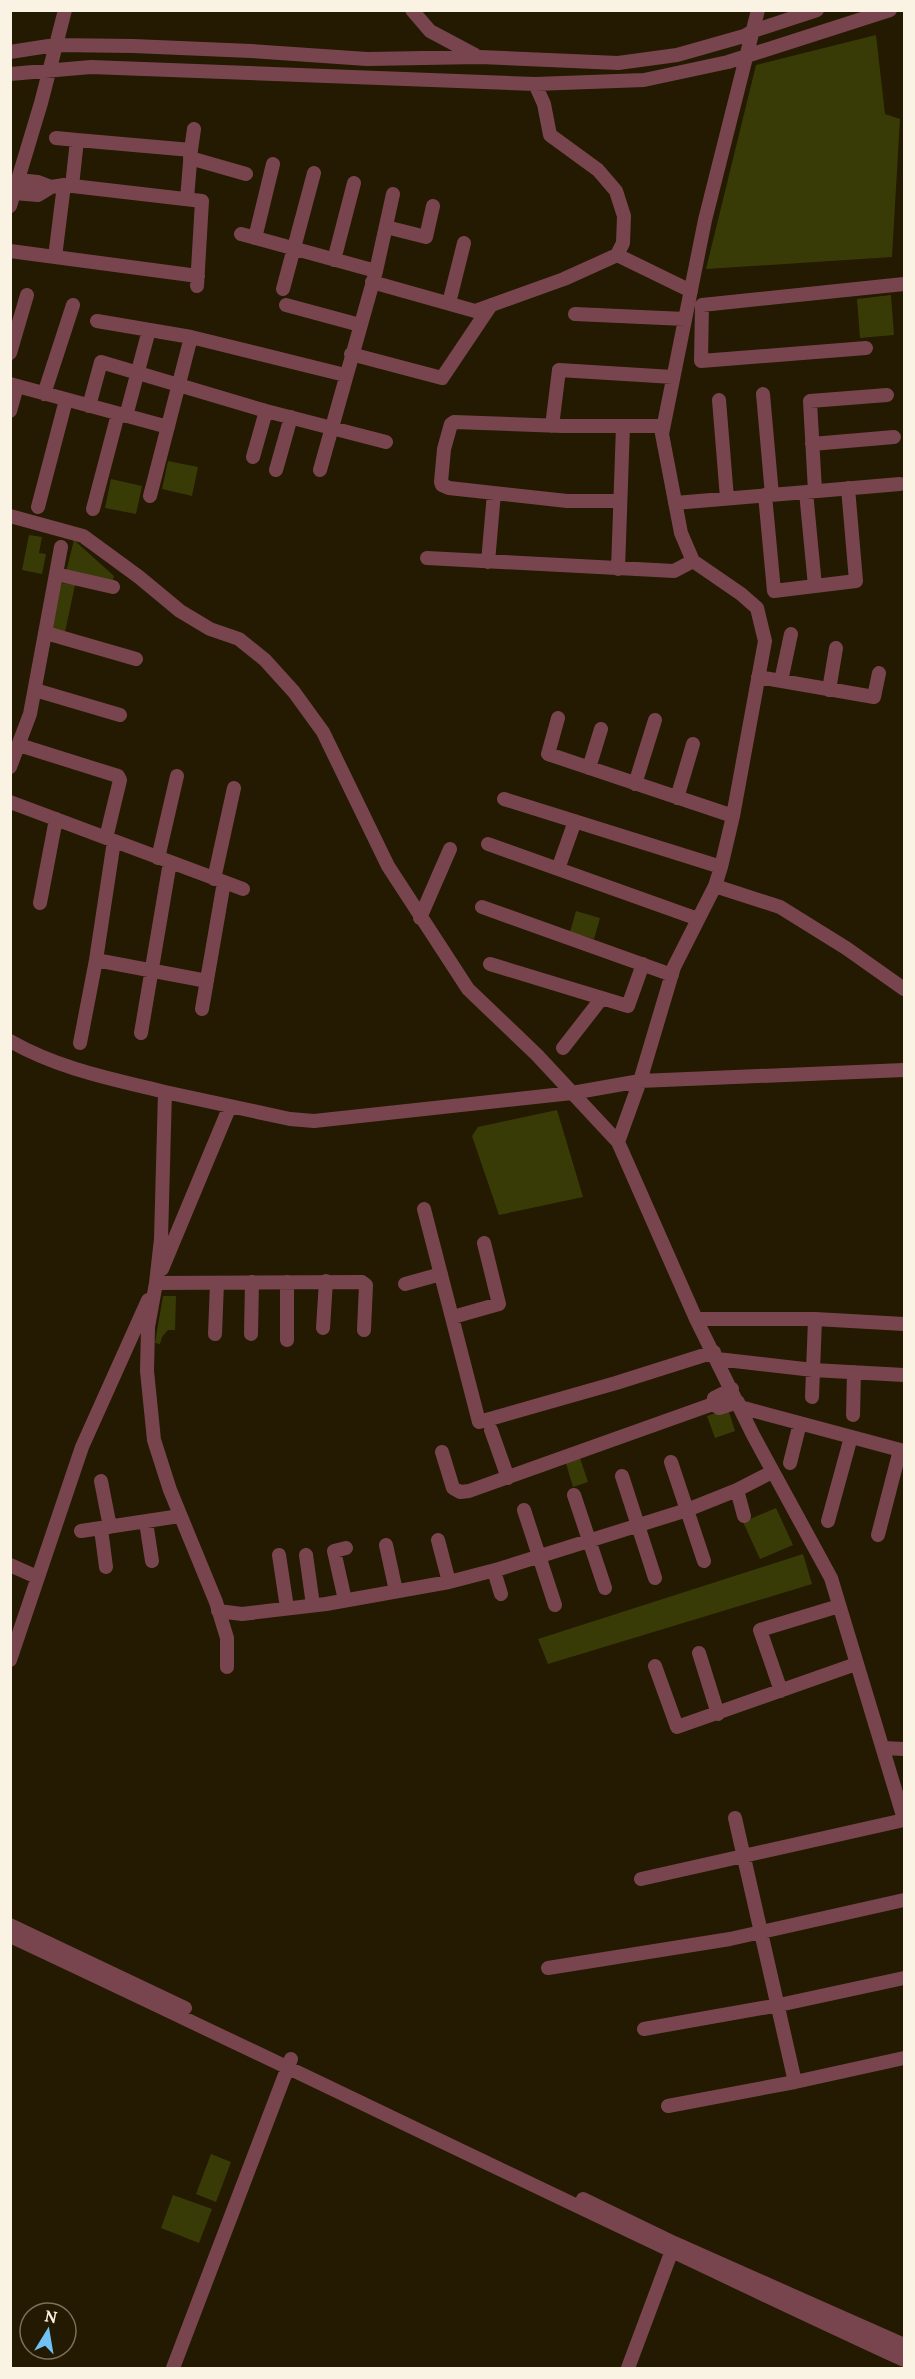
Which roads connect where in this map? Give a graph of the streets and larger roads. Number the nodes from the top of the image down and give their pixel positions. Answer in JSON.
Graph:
{"nodes":[{"id":1,"x":65,"y":10,"type":"edge"},
{"id":2,"x":412,"y":10,"type":"edge"},
{"id":3,"x":758,"y":10,"type":"edge"},
{"id":4,"x":817,"y":10,"type":"edge"},
{"id":5,"x":890,"y":10,"type":"edge"},
{"id":6,"x":753,"y":31,"type":"junction"},
{"id":7,"x":55,"y":45,"type":"junction"},
{"id":8,"x":10,"y":52,"type":"edge"},
{"id":9,"x":480,"y":57,"type":"junction"},
{"id":10,"x":747,"y":57,"type":"junction"},
{"id":11,"x":49,"y":70,"type":"junction"},
{"id":12,"x":10,"y":74,"type":"edge"},
{"id":13,"x":535,"y":84,"type":"junction"},
{"id":14,"x":194,"y":129,"type":"dead end"},
{"id":15,"x":56,"y":138,"type":"dead end"},
{"id":16,"x":77,"y":140,"type":"junction"},
{"id":17,"x":191,"y":154,"type":"junction"},
{"id":18,"x":273,"y":164,"type":"dead end"},
{"id":19,"x":314,"y":173,"type":"dead end"},
{"id":20,"x":246,"y":174,"type":"dead end"},
{"id":21,"x":354,"y":183,"type":"dead end"},
{"id":22,"x":62,"y":186,"type":"junction"},
{"id":23,"x":14,"y":193,"type":"edge"},
{"id":24,"x":393,"y":194,"type":"dead end"},
{"id":25,"x":187,"y":199,"type":"junction"},
{"id":26,"x":433,"y":206,"type":"dead end"},
{"id":27,"x":386,"y":227,"type":"junction"},
{"id":28,"x":241,"y":234,"type":"dead end"},
{"id":29,"x":255,"y":238,"type":"junction"},
{"id":30,"x":464,"y":243,"type":"dead end"},
{"id":31,"x":295,"y":249,"type":"junction"},
{"id":32,"x":10,"y":251,"type":"edge"},
{"id":33,"x":617,"y":255,"type":"junction"},
{"id":34,"x":55,"y":257,"type":"junction"},
{"id":35,"x":334,"y":260,"type":"junction"},
{"id":36,"x":374,"y":276,"type":"junction"},
{"id":37,"x":904,"y":284,"type":"edge"},
{"id":38,"x":284,"y":289,"type":"dead end"},
{"id":39,"x":691,"y":291,"type":"junction"},
{"id":40,"x":27,"y":295,"type":"dead end"},
{"id":41,"x":449,"y":303,"type":"junction"},
{"id":42,"x":286,"y":304,"type":"dead end"},
{"id":43,"x":72,"y":305,"type":"dead end"},
{"id":44,"x":491,"y":305,"type":"junction"},
{"id":45,"x":575,"y":314,"type":"dead end"},
{"id":46,"x":685,"y":319,"type":"junction"},
{"id":47,"x":97,"y":321,"type":"dead end"},
{"id":48,"x":360,"y":325,"type":"junction"},
{"id":49,"x":149,"y":330,"type":"junction"},
{"id":50,"x":191,"y":337,"type":"junction"},
{"id":51,"x":866,"y":348,"type":"dead end"},
{"id":52,"x":10,"y":353,"type":"edge"},
{"id":53,"x":351,"y":354,"type":"junction"},
{"id":54,"x":138,"y":372,"type":"junction"},
{"id":55,"x":345,"y":375,"type":"junction"},
{"id":56,"x":673,"y":377,"type":"junction"},
{"id":57,"x":179,"y":384,"type":"junction"},
{"id":58,"x":14,"y":385,"type":"edge"},
{"id":59,"x":44,"y":394,"type":"junction"},
{"id":60,"x":763,"y":394,"type":"dead end"},
{"id":61,"x":887,"y":395,"type":"dead end"},
{"id":62,"x":66,"y":399,"type":"junction"},
{"id":63,"x":719,"y":400,"type":"dead end"},
{"id":64,"x":89,"y":406,"type":"junction"},
{"id":65,"x":10,"y":411,"type":"edge"},
{"id":66,"x":266,"y":411,"type":"junction"},
{"id":67,"x":122,"y":415,"type":"junction"},
{"id":68,"x":291,"y":417,"type":"junction"},
{"id":69,"x":552,"y":426,"type":"junction"},
{"id":70,"x":623,"y":426,"type":"junction"},
{"id":71,"x":663,"y":426,"type":"junction"},
{"id":72,"x":168,"y":427,"type":"junction"},
{"id":73,"x":333,"y":429,"type":"junction"},
{"id":74,"x":894,"y":437,"type":"dead end"},
{"id":75,"x":386,"y":442,"type":"dead end"},
{"id":76,"x":812,"y":444,"type":"junction"},
{"id":77,"x":253,"y":457,"type":"dead end"},
{"id":78,"x":276,"y":470,"type":"dead end"},
{"id":79,"x":320,"y":470,"type":"dead end"},
{"id":80,"x":900,"y":484,"type":"dead end"},
{"id":81,"x":848,"y":488,"type":"junction"},
{"id":82,"x":810,"y":491,"type":"junction"},
{"id":83,"x":494,"y":493,"type":"junction"},
{"id":84,"x":768,"y":495,"type":"junction"},
{"id":85,"x":150,"y":496,"type":"dead end"},
{"id":86,"x":727,"y":498,"type":"junction"},
{"id":87,"x":621,"y":501,"type":"junction"},
{"id":88,"x":675,"y":503,"type":"junction"},
{"id":89,"x":38,"y":507,"type":"dead end"},
{"id":90,"x":93,"y":509,"type":"dead end"},
{"id":91,"x":10,"y":516,"type":"edge"},
{"id":92,"x":61,"y":548,"type":"dead end"},
{"id":93,"x":427,"y":558,"type":"dead end"},
{"id":94,"x":693,"y":561,"type":"junction"},
{"id":95,"x":488,"y":562,"type":"junction"},
{"id":96,"x":618,"y":569,"type":"junction"},
{"id":97,"x":56,"y":574,"type":"junction"},
{"id":98,"x":815,"y":586,"type":"junction"},
{"id":99,"x":113,"y":587,"type":"dead end"},
{"id":100,"x":46,"y":633,"type":"junction"},
{"id":101,"x":791,"y":634,"type":"dead end"},
{"id":102,"x":836,"y":648,"type":"dead end"},
{"id":103,"x":136,"y":659,"type":"dead end"},
{"id":104,"x":879,"y":673,"type":"dead end"},
{"id":105,"x":758,"y":677,"type":"junction"},
{"id":106,"x":781,"y":681,"type":"junction"},
{"id":107,"x":35,"y":690,"type":"junction"},
{"id":108,"x":829,"y":690,"type":"junction"},
{"id":109,"x":120,"y":715,"type":"dead end"},
{"id":110,"x":558,"y":718,"type":"dead end"},
{"id":111,"x":655,"y":720,"type":"dead end"},
{"id":112,"x":601,"y":729,"type":"dead end"},
{"id":113,"x":693,"y":744,"type":"dead end"},
{"id":114,"x":19,"y":745,"type":"junction"},
{"id":115,"x":10,"y":768,"type":"edge"},
{"id":116,"x":590,"y":768,"type":"junction"},
{"id":117,"x":177,"y":776,"type":"dead end"},
{"id":118,"x":635,"y":784,"type":"junction"},
{"id":119,"x":234,"y":788,"type":"dead end"},
{"id":120,"x":677,"y":798,"type":"junction"},
{"id":121,"x":504,"y":799,"type":"dead end"},
{"id":122,"x":10,"y":802,"type":"edge"},
{"id":123,"x":733,"y":816,"type":"junction"},
{"id":124,"x":56,"y":819,"type":"junction"},
{"id":125,"x":575,"y":821,"type":"junction"},
{"id":126,"x":110,"y":840,"type":"junction"},
{"id":127,"x":488,"y":844,"type":"dead end"},
{"id":128,"x":450,"y":849,"type":"dead end"},
{"id":129,"x":164,"y":860,"type":"junction"},
{"id":130,"x":721,"y":867,"type":"junction"},
{"id":131,"x":558,"y":869,"type":"junction"},
{"id":132,"x":219,"y":881,"type":"junction"},
{"id":133,"x":715,"y":886,"type":"junction"},
{"id":134,"x":243,"y":890,"type":"dead end"},
{"id":135,"x":40,"y":903,"type":"dead end"},
{"id":136,"x":482,"y":907,"type":"dead end"},
{"id":137,"x":420,"y":918,"type":"junction"},
{"id":138,"x":698,"y":919,"type":"junction"},
{"id":139,"x":96,"y":960,"type":"junction"},
{"id":140,"x":490,"y":964,"type":"dead end"},
{"id":141,"x":643,"y":964,"type":"junction"},
{"id":142,"x":152,"y":970,"type":"junction"},
{"id":143,"x":672,"y":975,"type":"junction"},
{"id":144,"x":207,"y":981,"type":"junction"},
{"id":145,"x":904,"y":989,"type":"edge"},
{"id":146,"x":602,"y":998,"type":"junction"},
{"id":147,"x":202,"y":1009,"type":"dead end"},
{"id":148,"x":141,"y":1033,"type":"dead end"},
{"id":149,"x":10,"y":1041,"type":"edge"},
{"id":150,"x":80,"y":1042,"type":"dead end"},
{"id":151,"x":563,"y":1048,"type":"dead end"},
{"id":152,"x":904,"y":1070,"type":"edge"},
{"id":153,"x":640,"y":1081,"type":"junction"},
{"id":154,"x":165,"y":1092,"type":"junction"},
{"id":155,"x":572,"y":1093,"type":"junction"},
{"id":156,"x":230,"y":1106,"type":"junction"},
{"id":157,"x":618,"y":1142,"type":"junction"},
{"id":158,"x":424,"y":1209,"type":"dead end"},
{"id":159,"x":484,"y":1243,"type":"dead end"},
{"id":160,"x":441,"y":1274,"type":"junction"},
{"id":161,"x":326,"y":1281,"type":"junction"},
{"id":162,"x":217,"y":1282,"type":"junction"},
{"id":163,"x":252,"y":1282,"type":"junction"},
{"id":164,"x":287,"y":1282,"type":"junction"},
{"id":165,"x":156,"y":1283,"type":"junction"},
{"id":166,"x":405,"y":1284,"type":"dead end"},
{"id":167,"x":453,"y":1317,"type":"junction"},
{"id":168,"x":696,"y":1318,"type":"junction"},
{"id":169,"x":814,"y":1319,"type":"junction"},
{"id":170,"x":904,"y":1324,"type":"edge"},
{"id":171,"x":323,"y":1328,"type":"dead end"},
{"id":172,"x":364,"y":1330,"type":"dead end"},
{"id":173,"x":215,"y":1334,"type":"dead end"},
{"id":174,"x":251,"y":1334,"type":"dead end"},
{"id":175,"x":287,"y":1340,"type":"dead end"},
{"id":176,"x":715,"y":1355,"type":"junction"},
{"id":177,"x":813,"y":1370,"type":"junction"},
{"id":178,"x":854,"y":1372,"type":"junction"},
{"id":179,"x":904,"y":1375,"type":"edge"},
{"id":180,"x":732,"y":1389,"type":"junction"},
{"id":181,"x":812,"y":1397,"type":"dead end"},
{"id":182,"x":713,"y":1404,"type":"junction"},
{"id":183,"x":739,"y":1405,"type":"junction"},
{"id":184,"x":853,"y":1415,"type":"dead end"},
{"id":185,"x":800,"y":1423,"type":"junction"},
{"id":186,"x":491,"y":1430,"type":"dead end"},
{"id":187,"x":851,"y":1437,"type":"junction"},
{"id":188,"x":902,"y":1451,"type":"edge"},
{"id":189,"x":442,"y":1452,"type":"dead end"},
{"id":190,"x":671,"y":1462,"type":"dead end"},
{"id":191,"x":790,"y":1462,"type":"dead end"},
{"id":192,"x":772,"y":1472,"type":"junction"},
{"id":193,"x":621,"y":1476,"type":"dead end"},
{"id":194,"x":508,"y":1478,"type":"junction"},
{"id":195,"x":101,"y":1481,"type":"dead end"},
{"id":196,"x":737,"y":1490,"type":"junction"},
{"id":197,"x":574,"y":1495,"type":"dead end"},
{"id":198,"x":524,"y":1510,"type":"dead end"},
{"id":199,"x":687,"y":1510,"type":"junction"},
{"id":200,"x":180,"y":1516,"type":"junction"},
{"id":201,"x":744,"y":1516,"type":"dead end"},
{"id":202,"x":828,"y":1521,"type":"dead end"},
{"id":203,"x":146,"y":1522,"type":"junction"},
{"id":204,"x":638,"y":1526,"type":"junction"},
{"id":205,"x":106,"y":1528,"type":"junction"},
{"id":206,"x":81,"y":1531,"type":"dead end"},
{"id":207,"x":878,"y":1535,"type":"dead end"},
{"id":208,"x":438,"y":1540,"type":"dead end"},
{"id":209,"x":590,"y":1542,"type":"junction"},
{"id":210,"x":386,"y":1545,"type":"dead end"},
{"id":211,"x":346,"y":1548,"type":"dead end"},
{"id":212,"x":279,"y":1555,"type":"dead end"},
{"id":213,"x":306,"y":1555,"type":"dead end"},
{"id":214,"x":540,"y":1557,"type":"junction"},
{"id":215,"x":152,"y":1561,"type":"dead end"},
{"id":216,"x":704,"y":1561,"type":"dead end"},
{"id":217,"x":10,"y":1565,"type":"edge"},
{"id":218,"x":106,"y":1567,"type":"dead end"},
{"id":219,"x":494,"y":1571,"type":"junction"},
{"id":220,"x":37,"y":1577,"type":"junction"},
{"id":221,"x":655,"y":1578,"type":"dead end"},
{"id":222,"x":449,"y":1582,"type":"junction"},
{"id":223,"x":605,"y":1588,"type":"dead end"},
{"id":224,"x":396,"y":1591,"type":"junction"},
{"id":225,"x":501,"y":1594,"type":"dead end"},
{"id":226,"x":345,"y":1600,"type":"junction"},
{"id":227,"x":313,"y":1605,"type":"junction"},
{"id":228,"x":555,"y":1605,"type":"dead end"},
{"id":229,"x":839,"y":1606,"type":"junction"},
{"id":230,"x":287,"y":1608,"type":"junction"},
{"id":231,"x":218,"y":1611,"type":"junction"},
{"id":232,"x":699,"y":1653,"type":"dead end"},
{"id":233,"x":10,"y":1660,"type":"edge"},
{"id":234,"x":856,"y":1664,"type":"junction"},
{"id":235,"x":655,"y":1666,"type":"dead end"},
{"id":236,"x":227,"y":1667,"type":"dead end"},
{"id":237,"x":781,"y":1691,"type":"junction"},
{"id":238,"x":718,"y":1714,"type":"junction"},
{"id":239,"x":883,"y":1748,"type":"junction"},
{"id":240,"x":904,"y":1749,"type":"edge"},
{"id":241,"x":735,"y":1818,"type":"dead end"},
{"id":242,"x":904,"y":1820,"type":"edge"},
{"id":243,"x":745,"y":1856,"type":"junction"},
{"id":244,"x":641,"y":1879,"type":"dead end"},
{"id":245,"x":904,"y":1900,"type":"edge"},
{"id":246,"x":10,"y":1925,"type":"edge"},
{"id":247,"x":762,"y":1932,"type":"junction"},
{"id":248,"x":10,"y":1936,"type":"edge"},
{"id":249,"x":548,"y":1968,"type":"dead end"},
{"id":250,"x":904,"y":1978,"type":"edge"},
{"id":251,"x":779,"y":2005,"type":"junction"},
{"id":252,"x":644,"y":2029,"type":"dead end"},
{"id":253,"x":904,"y":2058,"type":"edge"},
{"id":254,"x":290,"y":2062,"type":"junction"},
{"id":255,"x":795,"y":2082,"type":"junction"},
{"id":256,"x":668,"y":2106,"type":"dead end"},
{"id":257,"x":673,"y":2248,"type":"junction"},
{"id":258,"x":904,"y":2345,"type":"edge"},
{"id":259,"x":904,"y":2360,"type":"edge"},
{"id":260,"x":173,"y":2368,"type":"edge"},
{"id":261,"x":628,"y":2368,"type":"edge"}],
"edges":[{"from":1,"to":7,"type":"street"},
{"from":2,"to":9,"type":"street"},
{"from":3,"to":6,"type":"street"},
{"from":4,"to":6,"type":"street"},
{"from":5,"to":10,"type":"street"},
{"from":6,"to":9,"type":"street"},
{"from":6,"to":10,"type":"street"},
{"from":7,"to":8,"type":"street"},
{"from":7,"to":9,"type":"street"},
{"from":7,"to":11,"type":"street"},
{"from":10,"to":13,"type":"street"},
{"from":10,"to":39,"type":"street"},
{"from":11,"to":12,"type":"street"},
{"from":11,"to":13,"type":"street"},
{"from":11,"to":23,"type":"street"},
{"from":13,"to":33,"type":"street"},
{"from":14,"to":17,"type":"street"},
{"from":15,"to":16,"type":"street"},
{"from":16,"to":17,"type":"street"},
{"from":16,"to":22,"type":"street"},
{"from":17,"to":20,"type":"street"},
{"from":17,"to":25,"type":"street"},
{"from":18,"to":29,"type":"street"},
{"from":19,"to":31,"type":"street"},
{"from":21,"to":35,"type":"street"},
{"from":22,"to":23,"type":"street"},
{"from":22,"to":25,"type":"street"},
{"from":22,"to":34,"type":"street"},
{"from":24,"to":27,"type":"street"},
{"from":25,"to":34,"type":"street"},
{"from":26,"to":27,"type":"street"},
{"from":27,"to":36,"type":"street"},
{"from":28,"to":29,"type":"street"},
{"from":29,"to":31,"type":"street"},
{"from":30,"to":41,"type":"street"},
{"from":31,"to":35,"type":"street"},
{"from":31,"to":38,"type":"street"},
{"from":32,"to":34,"type":"street"},
{"from":33,"to":39,"type":"street"},
{"from":33,"to":44,"type":"street"},
{"from":35,"to":36,"type":"street"},
{"from":36,"to":41,"type":"street"},
{"from":36,"to":48,"type":"street"},
{"from":37,"to":51,"type":"street"},
{"from":39,"to":46,"type":"street"},
{"from":40,"to":52,"type":"street"},
{"from":41,"to":44,"type":"street"},
{"from":42,"to":48,"type":"street"},
{"from":43,"to":59,"type":"street"},
{"from":44,"to":53,"type":"street"},
{"from":45,"to":46,"type":"street"},
{"from":46,"to":56,"type":"street"},
{"from":47,"to":49,"type":"street"},
{"from":48,"to":53,"type":"street"},
{"from":49,"to":50,"type":"street"},
{"from":49,"to":54,"type":"street"},
{"from":50,"to":55,"type":"street"},
{"from":50,"to":57,"type":"street"},
{"from":53,"to":55,"type":"street"},
{"from":54,"to":57,"type":"street"},
{"from":54,"to":64,"type":"street"},
{"from":54,"to":67,"type":"street"},
{"from":55,"to":73,"type":"street"},
{"from":56,"to":69,"type":"street"},
{"from":56,"to":71,"type":"street"},
{"from":57,"to":66,"type":"street"},
{"from":57,"to":72,"type":"street"},
{"from":58,"to":59,"type":"street"},
{"from":58,"to":65,"type":"street"},
{"from":59,"to":62,"type":"street"},
{"from":60,"to":84,"type":"street"},
{"from":61,"to":76,"type":"street"},
{"from":62,"to":64,"type":"street"},
{"from":62,"to":89,"type":"street"},
{"from":63,"to":86,"type":"street"},
{"from":64,"to":67,"type":"street"},
{"from":66,"to":68,"type":"street"},
{"from":66,"to":77,"type":"street"},
{"from":67,"to":72,"type":"street"},
{"from":67,"to":90,"type":"street"},
{"from":68,"to":73,"type":"street"},
{"from":68,"to":78,"type":"street"},
{"from":69,"to":70,"type":"street"},
{"from":69,"to":83,"type":"street"},
{"from":70,"to":71,"type":"street"},
{"from":70,"to":87,"type":"street"},
{"from":71,"to":88,"type":"street"},
{"from":72,"to":85,"type":"street"},
{"from":73,"to":75,"type":"street"},
{"from":73,"to":79,"type":"street"},
{"from":74,"to":76,"type":"street"},
{"from":76,"to":82,"type":"street"},
{"from":80,"to":81,"type":"street"},
{"from":81,"to":82,"type":"street"},
{"from":81,"to":98,"type":"street"},
{"from":82,"to":84,"type":"street"},
{"from":82,"to":98,"type":"street"},
{"from":83,"to":87,"type":"street"},
{"from":83,"to":95,"type":"street"},
{"from":84,"to":86,"type":"street"},
{"from":84,"to":98,"type":"street"},
{"from":86,"to":88,"type":"street"},
{"from":87,"to":96,"type":"street"},
{"from":88,"to":94,"type":"street"},
{"from":91,"to":137,"type":"street"},
{"from":92,"to":97,"type":"street"},
{"from":93,"to":95,"type":"street"},
{"from":94,"to":96,"type":"street"},
{"from":94,"to":105,"type":"street"},
{"from":95,"to":96,"type":"street"},
{"from":97,"to":99,"type":"street"},
{"from":97,"to":100,"type":"street"},
{"from":100,"to":103,"type":"street"},
{"from":100,"to":107,"type":"street"},
{"from":101,"to":106,"type":"street"},
{"from":102,"to":108,"type":"street"},
{"from":104,"to":108,"type":"street"},
{"from":105,"to":106,"type":"street"},
{"from":105,"to":123,"type":"street"},
{"from":106,"to":108,"type":"street"},
{"from":107,"to":109,"type":"street"},
{"from":107,"to":114,"type":"street"},
{"from":110,"to":116,"type":"street"},
{"from":111,"to":118,"type":"street"},
{"from":112,"to":116,"type":"street"},
{"from":113,"to":120,"type":"street"},
{"from":114,"to":115,"type":"street"},
{"from":114,"to":126,"type":"street"},
{"from":116,"to":118,"type":"street"},
{"from":117,"to":129,"type":"street"},
{"from":118,"to":120,"type":"street"},
{"from":119,"to":132,"type":"street"},
{"from":120,"to":123,"type":"street"},
{"from":121,"to":125,"type":"street"},
{"from":122,"to":124,"type":"street"},
{"from":123,"to":130,"type":"street"},
{"from":124,"to":126,"type":"street"},
{"from":124,"to":135,"type":"street"},
{"from":125,"to":130,"type":"street"},
{"from":125,"to":131,"type":"street"},
{"from":126,"to":129,"type":"street"},
{"from":126,"to":139,"type":"street"},
{"from":127,"to":131,"type":"street"},
{"from":128,"to":137,"type":"street"},
{"from":129,"to":132,"type":"street"},
{"from":129,"to":142,"type":"street"},
{"from":130,"to":133,"type":"street"},
{"from":131,"to":138,"type":"street"},
{"from":132,"to":134,"type":"street"},
{"from":132,"to":144,"type":"street"},
{"from":133,"to":138,"type":"street"},
{"from":133,"to":145,"type":"street"},
{"from":136,"to":141,"type":"street"},
{"from":137,"to":155,"type":"street"},
{"from":138,"to":143,"type":"street"},
{"from":139,"to":142,"type":"street"},
{"from":139,"to":150,"type":"street"},
{"from":140,"to":146,"type":"street"},
{"from":141,"to":143,"type":"street"},
{"from":141,"to":146,"type":"street"},
{"from":142,"to":144,"type":"street"},
{"from":142,"to":148,"type":"street"},
{"from":143,"to":153,"type":"street"},
{"from":144,"to":147,"type":"street"},
{"from":146,"to":151,"type":"street"},
{"from":149,"to":154,"type":"street"},
{"from":152,"to":153,"type":"street"},
{"from":153,"to":155,"type":"street"},
{"from":153,"to":157,"type":"street"},
{"from":154,"to":156,"type":"street"},
{"from":154,"to":165,"type":"street"},
{"from":155,"to":156,"type":"street"},
{"from":155,"to":157,"type":"street"},
{"from":156,"to":165,"type":"street"},
{"from":157,"to":168,"type":"street"},
{"from":158,"to":160,"type":"street"},
{"from":159,"to":167,"type":"street"},
{"from":160,"to":166,"type":"street"},
{"from":160,"to":167,"type":"street"},
{"from":161,"to":164,"type":"street"},
{"from":161,"to":171,"type":"street"},
{"from":161,"to":172,"type":"street"},
{"from":162,"to":163,"type":"street"},
{"from":162,"to":165,"type":"street"},
{"from":162,"to":173,"type":"street"},
{"from":163,"to":164,"type":"street"},
{"from":163,"to":174,"type":"street"},
{"from":164,"to":175,"type":"street"},
{"from":165,"to":200,"type":"street"},
{"from":165,"to":220,"type":"street"},
{"from":167,"to":176,"type":"street"},
{"from":168,"to":169,"type":"street"},
{"from":168,"to":176,"type":"street"},
{"from":169,"to":170,"type":"street"},
{"from":169,"to":177,"type":"street"},
{"from":176,"to":177,"type":"street"},
{"from":176,"to":180,"type":"street"},
{"from":177,"to":178,"type":"street"},
{"from":177,"to":181,"type":"street"},
{"from":178,"to":179,"type":"street"},
{"from":178,"to":184,"type":"street"},
{"from":180,"to":182,"type":"street"},
{"from":180,"to":183,"type":"street"},
{"from":182,"to":183,"type":"street"},
{"from":182,"to":194,"type":"street"},
{"from":183,"to":185,"type":"street"},
{"from":183,"to":192,"type":"street"},
{"from":185,"to":187,"type":"street"},
{"from":185,"to":191,"type":"street"},
{"from":186,"to":194,"type":"street"},
{"from":187,"to":188,"type":"street"},
{"from":187,"to":202,"type":"street"},
{"from":188,"to":207,"type":"street"},
{"from":189,"to":194,"type":"street"},
{"from":190,"to":199,"type":"street"},
{"from":192,"to":196,"type":"street"},
{"from":192,"to":229,"type":"street"},
{"from":193,"to":204,"type":"street"},
{"from":195,"to":205,"type":"street"},
{"from":196,"to":199,"type":"street"},
{"from":196,"to":201,"type":"street"},
{"from":197,"to":209,"type":"street"},
{"from":198,"to":214,"type":"street"},
{"from":199,"to":204,"type":"street"},
{"from":199,"to":216,"type":"street"},
{"from":200,"to":203,"type":"street"},
{"from":200,"to":231,"type":"street"},
{"from":203,"to":205,"type":"street"},
{"from":203,"to":215,"type":"street"},
{"from":204,"to":209,"type":"street"},
{"from":204,"to":221,"type":"street"},
{"from":205,"to":206,"type":"street"},
{"from":205,"to":218,"type":"street"},
{"from":208,"to":222,"type":"street"},
{"from":209,"to":214,"type":"street"},
{"from":209,"to":223,"type":"street"},
{"from":210,"to":224,"type":"street"},
{"from":211,"to":226,"type":"street"},
{"from":212,"to":230,"type":"street"},
{"from":213,"to":227,"type":"street"},
{"from":214,"to":219,"type":"street"},
{"from":214,"to":228,"type":"street"},
{"from":217,"to":220,"type":"street"},
{"from":219,"to":222,"type":"street"},
{"from":219,"to":225,"type":"street"},
{"from":220,"to":233,"type":"street"},
{"from":222,"to":224,"type":"street"},
{"from":224,"to":226,"type":"street"},
{"from":226,"to":227,"type":"street"},
{"from":227,"to":230,"type":"street"},
{"from":229,"to":234,"type":"street"},
{"from":229,"to":237,"type":"street"},
{"from":230,"to":231,"type":"street"},
{"from":231,"to":236,"type":"street"},
{"from":232,"to":238,"type":"street"},
{"from":234,"to":237,"type":"street"},
{"from":234,"to":239,"type":"street"},
{"from":235,"to":238,"type":"street"},
{"from":237,"to":238,"type":"street"},
{"from":239,"to":240,"type":"street"},
{"from":239,"to":242,"type":"street"},
{"from":241,"to":243,"type":"street"},
{"from":242,"to":243,"type":"street"},
{"from":243,"to":244,"type":"street"},
{"from":243,"to":247,"type":"street"},
{"from":245,"to":247,"type":"street"},
{"from":246,"to":254,"type":"street"},
{"from":247,"to":249,"type":"street"},
{"from":247,"to":251,"type":"street"},
{"from":248,"to":254,"type":"street"},
{"from":250,"to":251,"type":"street"},
{"from":251,"to":252,"type":"street"},
{"from":251,"to":255,"type":"street"},
{"from":253,"to":255,"type":"street"},
{"from":254,"to":257,"type":"street"},
{"from":254,"to":260,"type":"street"},
{"from":255,"to":256,"type":"street"},
{"from":257,"to":258,"type":"street"},
{"from":257,"to":259,"type":"street"},
{"from":257,"to":261,"type":"street"}]}
